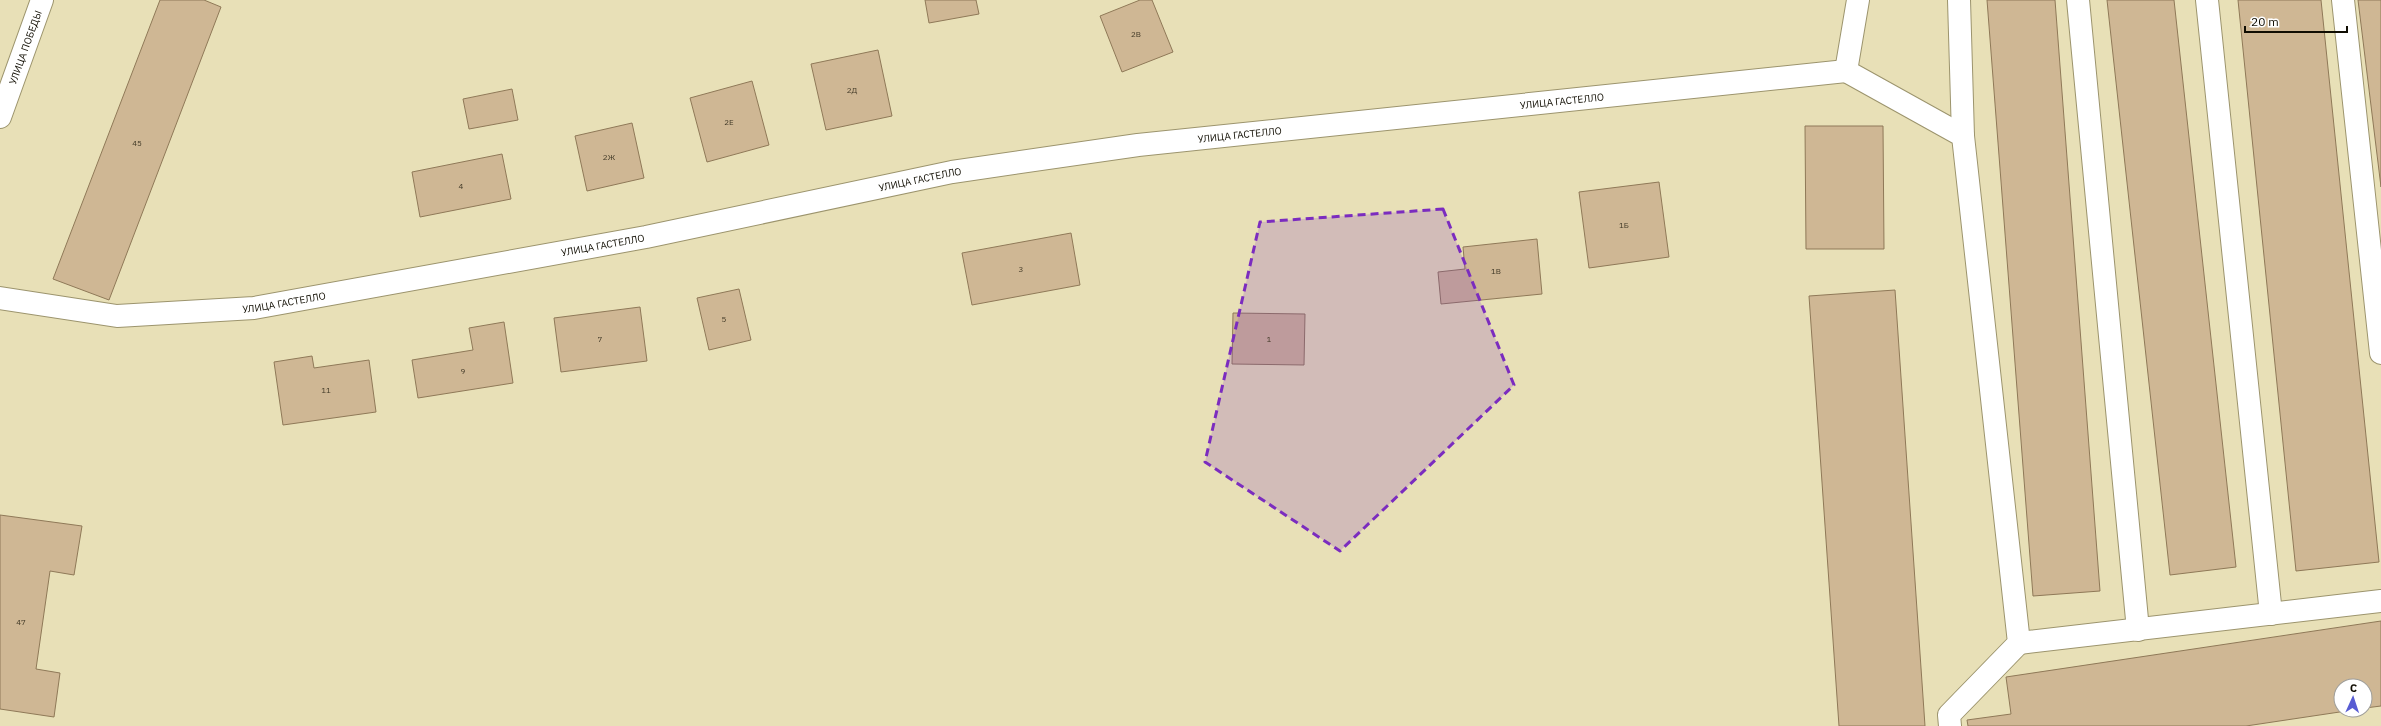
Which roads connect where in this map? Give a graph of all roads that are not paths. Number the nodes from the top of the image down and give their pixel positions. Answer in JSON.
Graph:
{"nodes":[{"id":1,"x":42,"y":0,"type":"edge"},
{"id":2,"x":1858,"y":0,"type":"edge"},
{"id":3,"x":1959,"y":0,"type":"edge"},
{"id":4,"x":2078,"y":0,"type":"edge"},
{"id":5,"x":2207,"y":0,"type":"edge"},
{"id":6,"x":2343,"y":0,"type":"edge"},
{"id":7,"x":1846,"y":71,"type":"junction"},
{"id":8,"x":0,"y":117,"type":"edge"},
{"id":9,"x":1963,"y":136,"type":"junction"},
{"id":10,"x":0,"y":298,"type":"edge"},
{"id":11,"x":2381,"y":353,"type":"edge"},
{"id":12,"x":2381,"y":602,"type":"edge"},
{"id":13,"x":2272,"y":614,"type":"junction"},
{"id":14,"x":2138,"y":630,"type":"junction"},
{"id":15,"x":2019,"y":643,"type":"junction"},
{"id":16,"x":1950,"y":726,"type":"edge"}],
"edges":[{"from":1,"to":8,"type":"street","name":"УЛИЦА ПОБЕДЫ"},
{"from":2,"to":7,"type":"street"},
{"from":3,"to":9,"type":"street"},
{"from":4,"to":14,"type":"street"},
{"from":5,"to":13,"type":"street"},
{"from":6,"to":11,"type":"street"},
{"from":7,"to":9,"type":"street"},
{"from":7,"to":10,"type":"street","name":"УЛИЦА ГАСТЕЛЛО"},
{"from":9,"to":15,"type":"street"},
{"from":12,"to":13,"type":"street"},
{"from":13,"to":14,"type":"street"},
{"from":14,"to":15,"type":"street"},
{"from":15,"to":16,"type":"street"}]}
